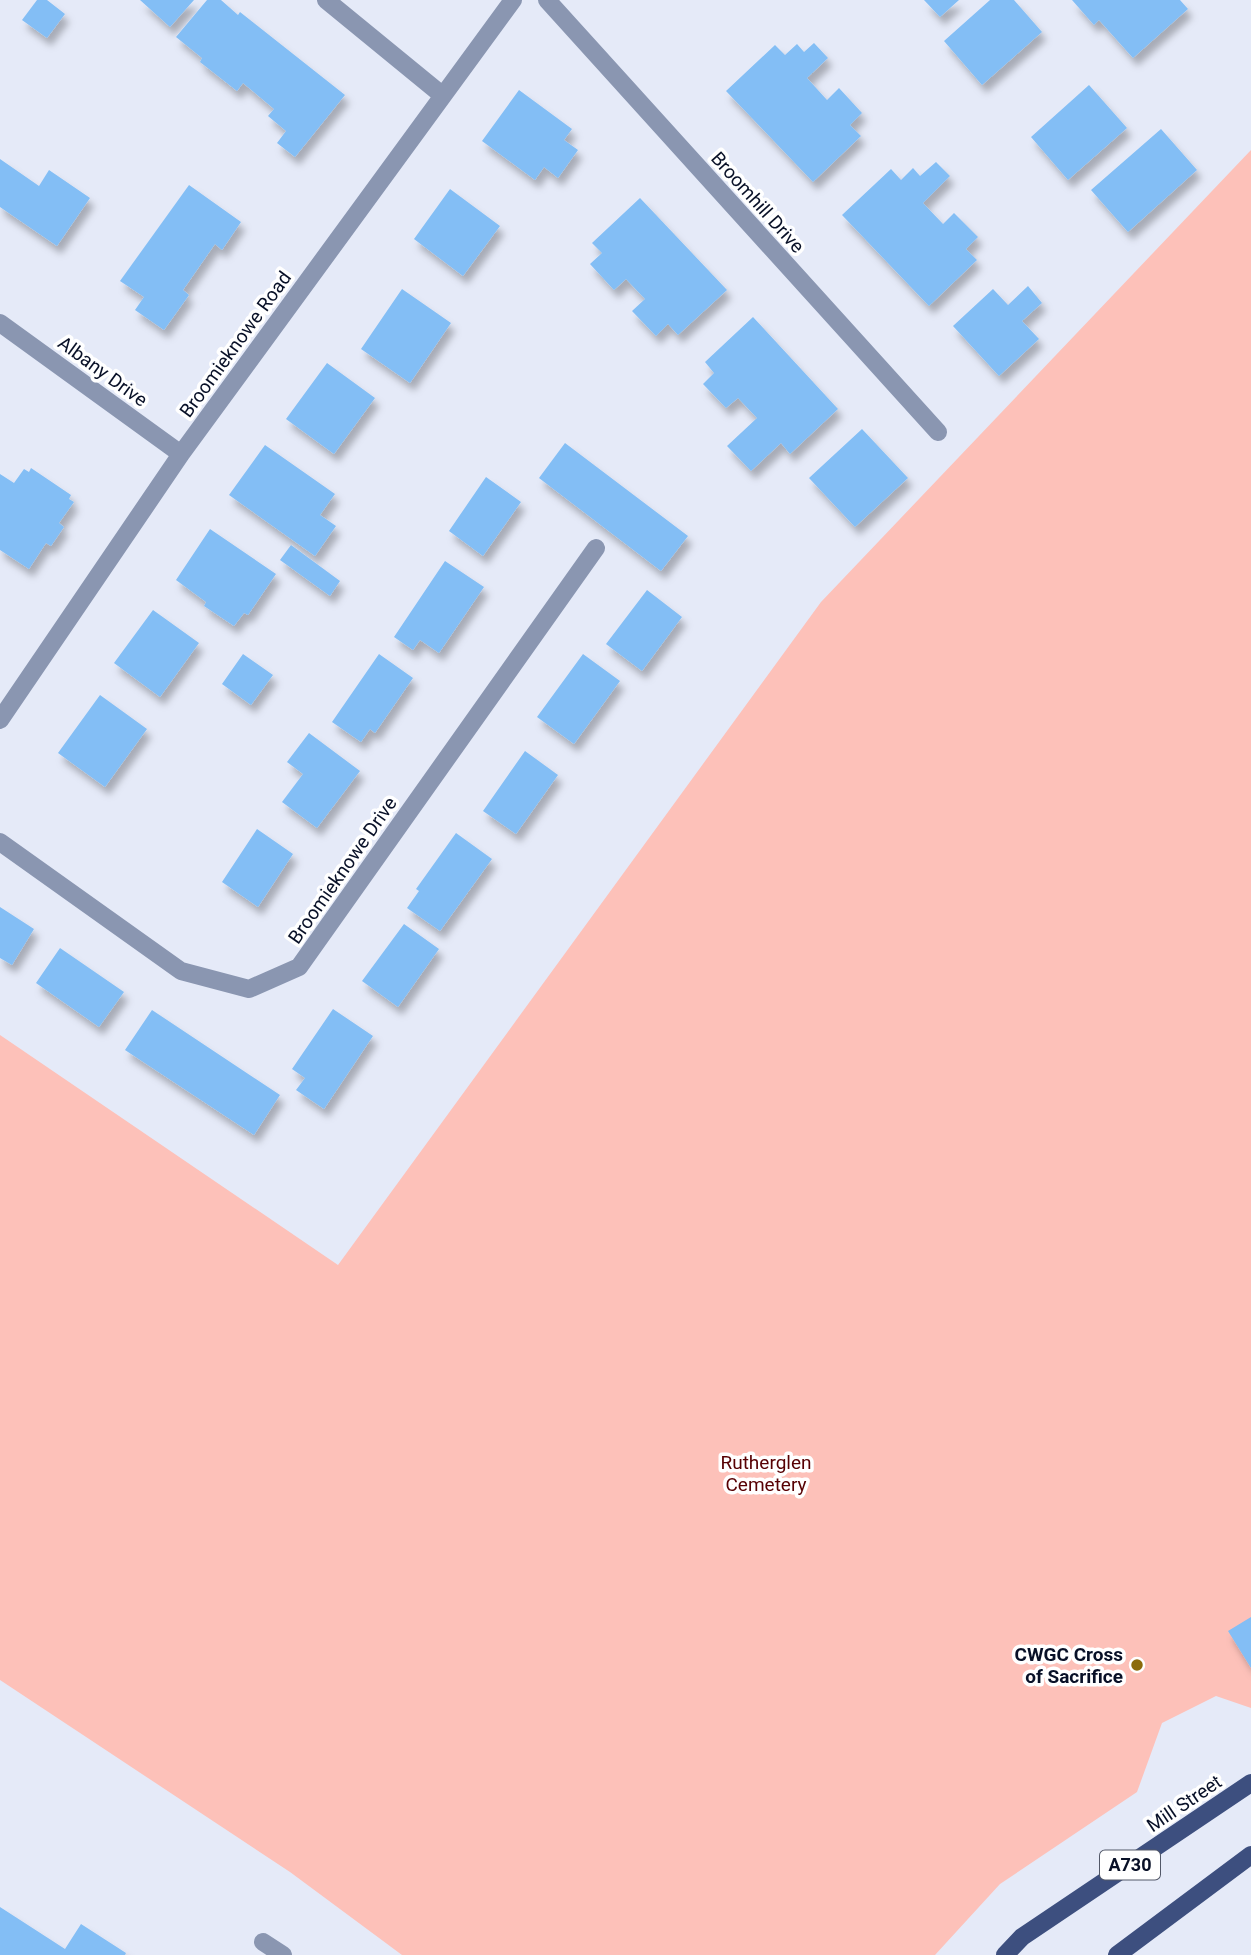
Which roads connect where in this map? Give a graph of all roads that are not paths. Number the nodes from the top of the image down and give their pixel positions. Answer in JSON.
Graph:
{"nodes":[{"id":1,"x":326,"y":0,"type":"edge"},
{"id":2,"x":513,"y":0,"type":"edge"},
{"id":3,"x":547,"y":0,"type":"edge"},
{"id":4,"x":442,"y":95,"type":"junction"},
{"id":5,"x":0,"y":323,"type":"edge"},
{"id":6,"x":938,"y":432,"type":"dead end"},
{"id":7,"x":181,"y":454,"type":"junction"},
{"id":8,"x":596,"y":548,"type":"dead end"},
{"id":9,"x":0,"y":720,"type":"edge"},
{"id":10,"x":0,"y":842,"type":"edge"},
{"id":11,"x":1247,"y":1791,"type":"edge"},
{"id":12,"x":1251,"y":1855,"type":"edge"},
{"id":13,"x":263,"y":1942,"type":"dead end"},
{"id":14,"x":283,"y":1955,"type":"edge"},
{"id":15,"x":1005,"y":1955,"type":"edge"},
{"id":16,"x":1117,"y":1955,"type":"edge"}],
"edges":[{"from":1,"to":4,"type":"street"},
{"from":2,"to":4,"type":"street","name":"Broomieknowe Road"},
{"from":3,"to":6,"type":"street","name":"Broomhill Drive"},
{"from":4,"to":7,"type":"street","name":"Broomieknowe Road"},
{"from":5,"to":7,"type":"street","name":"Albany Drive"},
{"from":7,"to":9,"type":"street","name":"Broomieknowe Road"},
{"from":8,"to":10,"type":"street","name":"Broomieknowe Drive"},
{"from":11,"to":15,"type":"main road","name":"Mill Street","number":"A730"},
{"from":12,"to":16,"type":"main road"},
{"from":13,"to":14,"type":"street"}]}
